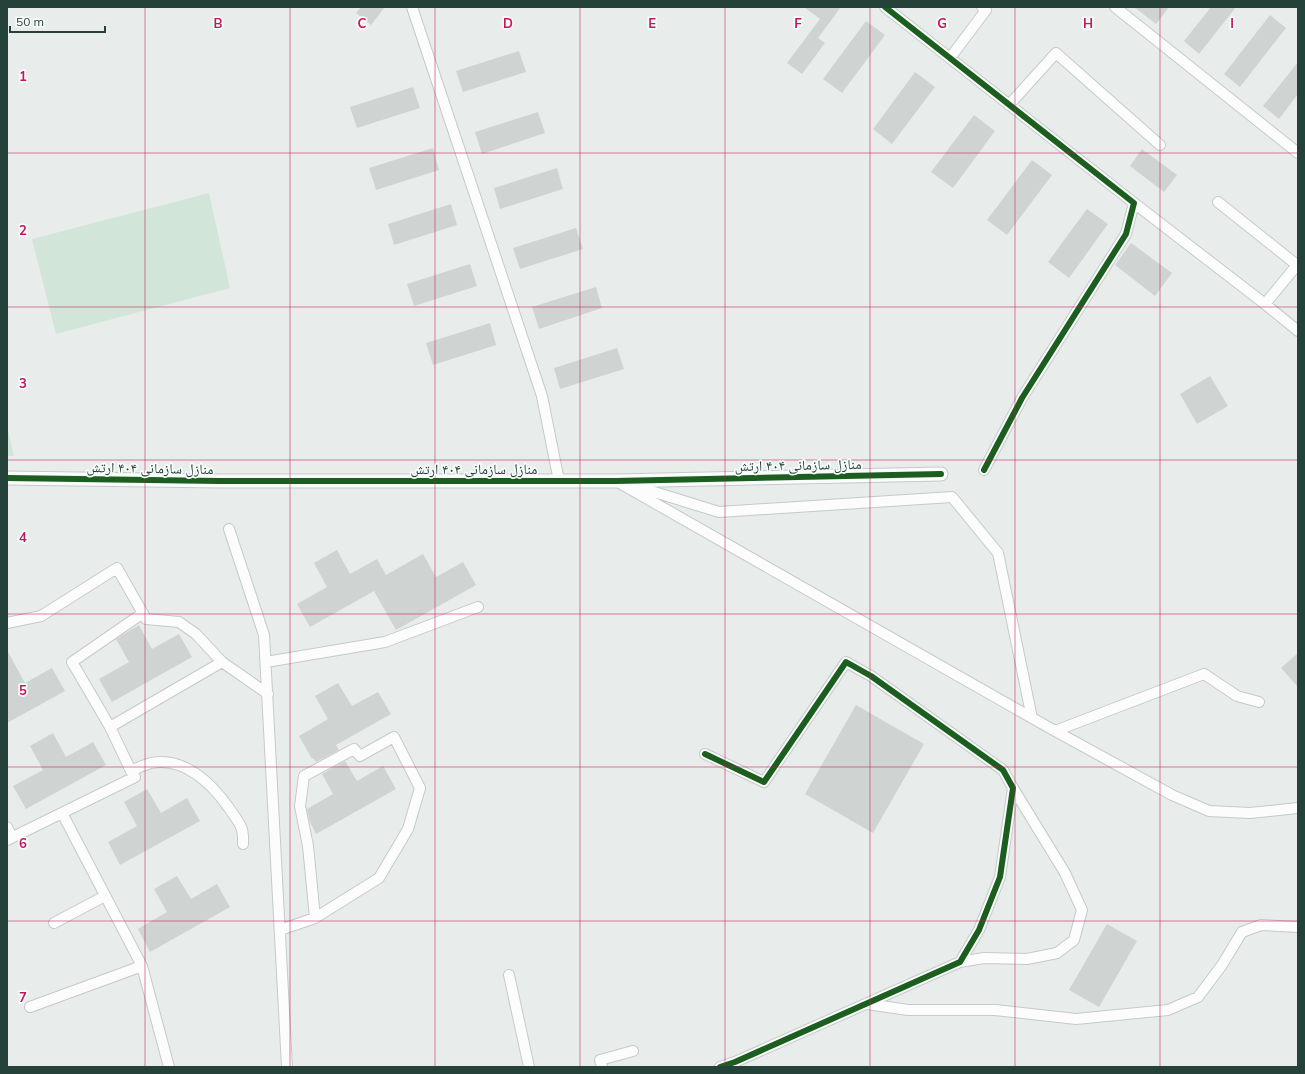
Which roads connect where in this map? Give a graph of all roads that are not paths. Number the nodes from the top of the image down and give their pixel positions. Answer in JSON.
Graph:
{"nodes":[{"id":1,"x":412,"y":7,"type":"edge"},
{"id":2,"x":885,"y":7,"type":"edge"},
{"id":3,"x":982,"y":7,"type":"edge"},
{"id":4,"x":1115,"y":7,"type":"edge"},
{"id":5,"x":950,"y":58,"type":"junction"},
{"id":6,"x":1010,"y":105,"type":"junction"},
{"id":7,"x":1160,"y":145,"type":"dead end"},
{"id":8,"x":1298,"y":153,"type":"edge"},
{"id":9,"x":1218,"y":202,"type":"dead end"},
{"id":10,"x":1134,"y":203,"type":"junction"},
{"id":11,"x":1265,"y":304,"type":"junction"},
{"id":12,"x":1298,"y":331,"type":"edge"},
{"id":13,"x":984,"y":470,"type":"dead end"},
{"id":14,"x":941,"y":474,"type":"dead end"},
{"id":15,"x":7,"y":478,"type":"edge"},
{"id":16,"x":559,"y":481,"type":"junction"},
{"id":17,"x":616,"y":481,"type":"junction"},
{"id":18,"x":230,"y":529,"type":"dead end"},
{"id":19,"x":478,"y":607,"type":"dead end"},
{"id":20,"x":142,"y":613,"type":"junction"},
{"id":21,"x":7,"y":623,"type":"edge"},
{"id":22,"x":222,"y":662,"type":"junction"},
{"id":23,"x":266,"y":662,"type":"junction"},
{"id":24,"x":268,"y":694,"type":"junction"},
{"id":25,"x":1259,"y":702,"type":"dead end"},
{"id":26,"x":1032,"y":718,"type":"junction"},
{"id":27,"x":110,"y":727,"type":"junction"},
{"id":28,"x":1055,"y":731,"type":"junction"},
{"id":29,"x":705,"y":754,"type":"dead end"},
{"id":30,"x":131,"y":770,"type":"junction"},
{"id":31,"x":1013,"y":788,"type":"junction"},
{"id":32,"x":1298,"y":808,"type":"edge"},
{"id":33,"x":62,"y":813,"type":"junction"},
{"id":34,"x":7,"y":827,"type":"edge"},
{"id":35,"x":9,"y":838,"type":"edge"},
{"id":36,"x":243,"y":844,"type":"dead end"},
{"id":37,"x":105,"y":896,"type":"junction"},
{"id":38,"x":315,"y":918,"type":"junction"},
{"id":39,"x":54,"y":923,"type":"dead end"},
{"id":40,"x":1298,"y":927,"type":"edge"},
{"id":41,"x":280,"y":930,"type":"junction"},
{"id":42,"x":960,"y":962,"type":"junction"},
{"id":43,"x":142,"y":966,"type":"junction"},
{"id":44,"x":509,"y":975,"type":"dead end"},
{"id":45,"x":866,"y":1004,"type":"junction"},
{"id":46,"x":30,"y":1007,"type":"dead end"},
{"id":47,"x":633,"y":1051,"type":"dead end"},
{"id":48,"x":169,"y":1067,"type":"edge"},
{"id":49,"x":288,"y":1067,"type":"edge"},
{"id":50,"x":529,"y":1067,"type":"edge"},
{"id":51,"x":602,"y":1067,"type":"edge"},
{"id":52,"x":720,"y":1067,"type":"edge"}],
"edges":[{"from":1,"to":16,"type":"street"},
{"from":2,"to":5,"type":"street"},
{"from":3,"to":5,"type":"street"},
{"from":4,"to":8,"type":"street"},
{"from":5,"to":6,"type":"street"},
{"from":6,"to":7,"type":"street"},
{"from":6,"to":10,"type":"street"},
{"from":9,"to":11,"type":"street"},
{"from":10,"to":11,"type":"street"},
{"from":10,"to":13,"type":"street"},
{"from":11,"to":12,"type":"street"},
{"from":14,"to":17,"type":"street","name":"منازل سازمانی ۴۰۴ ارتش"},
{"from":15,"to":16,"type":"street","name":"منازل سازمانی ۴۰۴ ارتش"},
{"from":16,"to":17,"type":"street","name":"منازل سازمانی ۴۰۴ ارتش"},
{"from":17,"to":26,"type":"street"},
{"from":17,"to":26,"type":"street"},
{"from":18,"to":23,"type":"street"},
{"from":19,"to":23,"type":"street"},
{"from":20,"to":21,"type":"street"},
{"from":20,"to":22,"type":"street"},
{"from":20,"to":27,"type":"street"},
{"from":22,"to":24,"type":"street"},
{"from":22,"to":27,"type":"street"},
{"from":23,"to":24,"type":"street"},
{"from":24,"to":41,"type":"street"},
{"from":25,"to":28,"type":"street"},
{"from":26,"to":28,"type":"street"},
{"from":27,"to":30,"type":"street"},
{"from":28,"to":32,"type":"street"},
{"from":29,"to":31,"type":"street"},
{"from":30,"to":33,"type":"street"},
{"from":30,"to":36,"type":"street"},
{"from":31,"to":42,"type":"street"},
{"from":31,"to":42,"type":"street"},
{"from":33,"to":35,"type":"street"},
{"from":33,"to":37,"type":"street"},
{"from":34,"to":35,"type":"street"},
{"from":37,"to":39,"type":"street"},
{"from":37,"to":43,"type":"street"},
{"from":38,"to":38,"type":"street"},
{"from":38,"to":41,"type":"street"},
{"from":40,"to":45,"type":"street"},
{"from":41,"to":49,"type":"street"},
{"from":42,"to":45,"type":"street"},
{"from":43,"to":46,"type":"street"},
{"from":43,"to":48,"type":"street"},
{"from":44,"to":50,"type":"street"},
{"from":45,"to":52,"type":"street"},
{"from":47,"to":51,"type":"street"}]}
